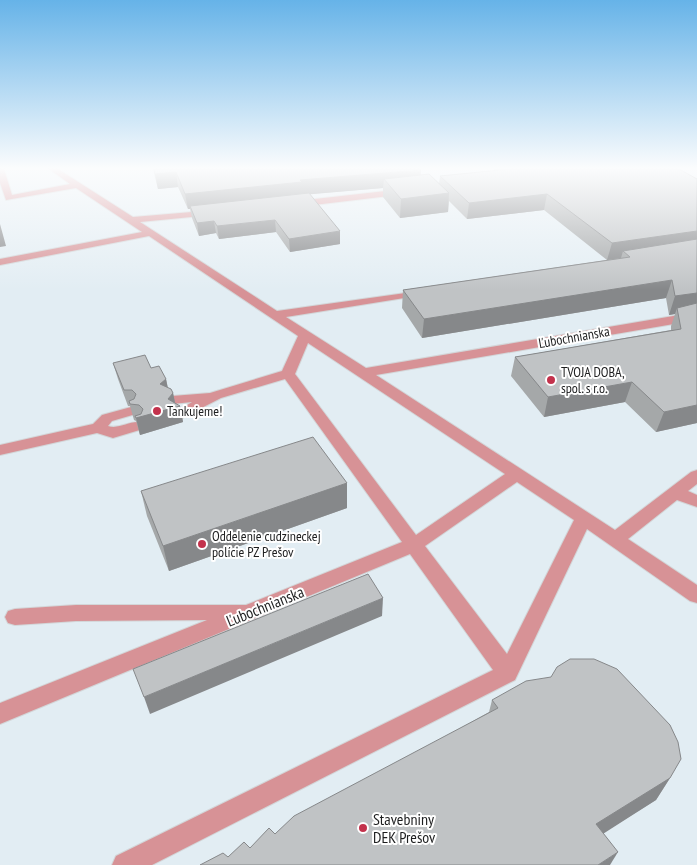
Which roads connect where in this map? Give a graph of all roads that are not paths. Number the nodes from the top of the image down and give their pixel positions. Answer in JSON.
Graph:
{"nodes":[{"id":1,"x":114,"y":209,"type":"edge"},
{"id":2,"x":227,"y":211,"type":"edge"},
{"id":3,"x":131,"y":220,"type":"junction"},
{"id":4,"x":151,"y":233,"type":"junction"},
{"id":5,"x":0,"y":262,"type":"edge"},
{"id":6,"x":433,"y":291,"type":"edge"},
{"id":7,"x":274,"y":314,"type":"junction"},
{"id":8,"x":697,"y":316,"type":"edge"},
{"id":9,"x":305,"y":335,"type":"junction"},
{"id":10,"x":362,"y":372,"type":"junction"},
{"id":11,"x":288,"y":374,"type":"junction"},
{"id":12,"x":216,"y":395,"type":"junction"},
{"id":13,"x":172,"y":400,"type":"edge"},
{"id":14,"x":130,"y":411,"type":"edge"},
{"id":15,"x":180,"y":414,"type":"edge"},
{"id":16,"x":138,"y":426,"type":"edge"},
{"id":17,"x":98,"y":428,"type":"junction"},
{"id":18,"x":0,"y":450,"type":"edge"},
{"id":19,"x":517,"y":474,"type":"junction"},
{"id":20,"x":697,"y":476,"type":"edge"},
{"id":21,"x":675,"y":493,"type":"junction"},
{"id":22,"x":697,"y":501,"type":"edge"},
{"id":23,"x":584,"y":518,"type":"junction"},
{"id":24,"x":615,"y":539,"type":"junction"},
{"id":25,"x":414,"y":545,"type":"junction"},
{"id":26,"x":697,"y":595,"type":"edge"},
{"id":27,"x":251,"y":612,"type":"junction"},
{"id":28,"x":15,"y":618,"type":"dead end"},
{"id":29,"x":508,"y":673,"type":"junction"},
{"id":30,"x":0,"y":714,"type":"edge"},
{"id":31,"x":125,"y":865,"type":"edge"}],
"edges":[{"from":1,"to":3,"type":"lane"},
{"from":2,"to":3,"type":"lane"},
{"from":3,"to":4,"type":"lane"},
{"from":4,"to":5,"type":"lane"},
{"from":4,"to":7,"type":"lane"},
{"from":6,"to":7,"type":"lane"},
{"from":7,"to":9,"type":"lane"},
{"from":8,"to":10,"type":"lane","name":"Ľubochnianska"},
{"from":9,"to":10,"type":"lane"},
{"from":9,"to":11,"type":"lane"},
{"from":10,"to":19,"type":"lane"},
{"from":11,"to":12,"type":"lane"},
{"from":11,"to":25,"type":"lane"},
{"from":12,"to":13,"type":"lane"},
{"from":12,"to":15,"type":"lane"},
{"from":14,"to":17,"type":"lane"},
{"from":16,"to":17,"type":"lane"},
{"from":17,"to":18,"type":"lane"},
{"from":19,"to":23,"type":"lane"},
{"from":19,"to":25,"type":"lane","name":"Ľubochnianska"},
{"from":20,"to":21,"type":"lane"},
{"from":21,"to":22,"type":"lane"},
{"from":21,"to":24,"type":"lane"},
{"from":23,"to":24,"type":"lane"},
{"from":23,"to":29,"type":"lane"},
{"from":24,"to":26,"type":"lane"},
{"from":25,"to":27,"type":"lane","name":"Ľubochnianska"},
{"from":25,"to":29,"type":"lane"},
{"from":27,"to":28,"type":"lane"},
{"from":27,"to":30,"type":"lane","name":"Ľubochnianska"},
{"from":29,"to":31,"type":"lane"}]}
